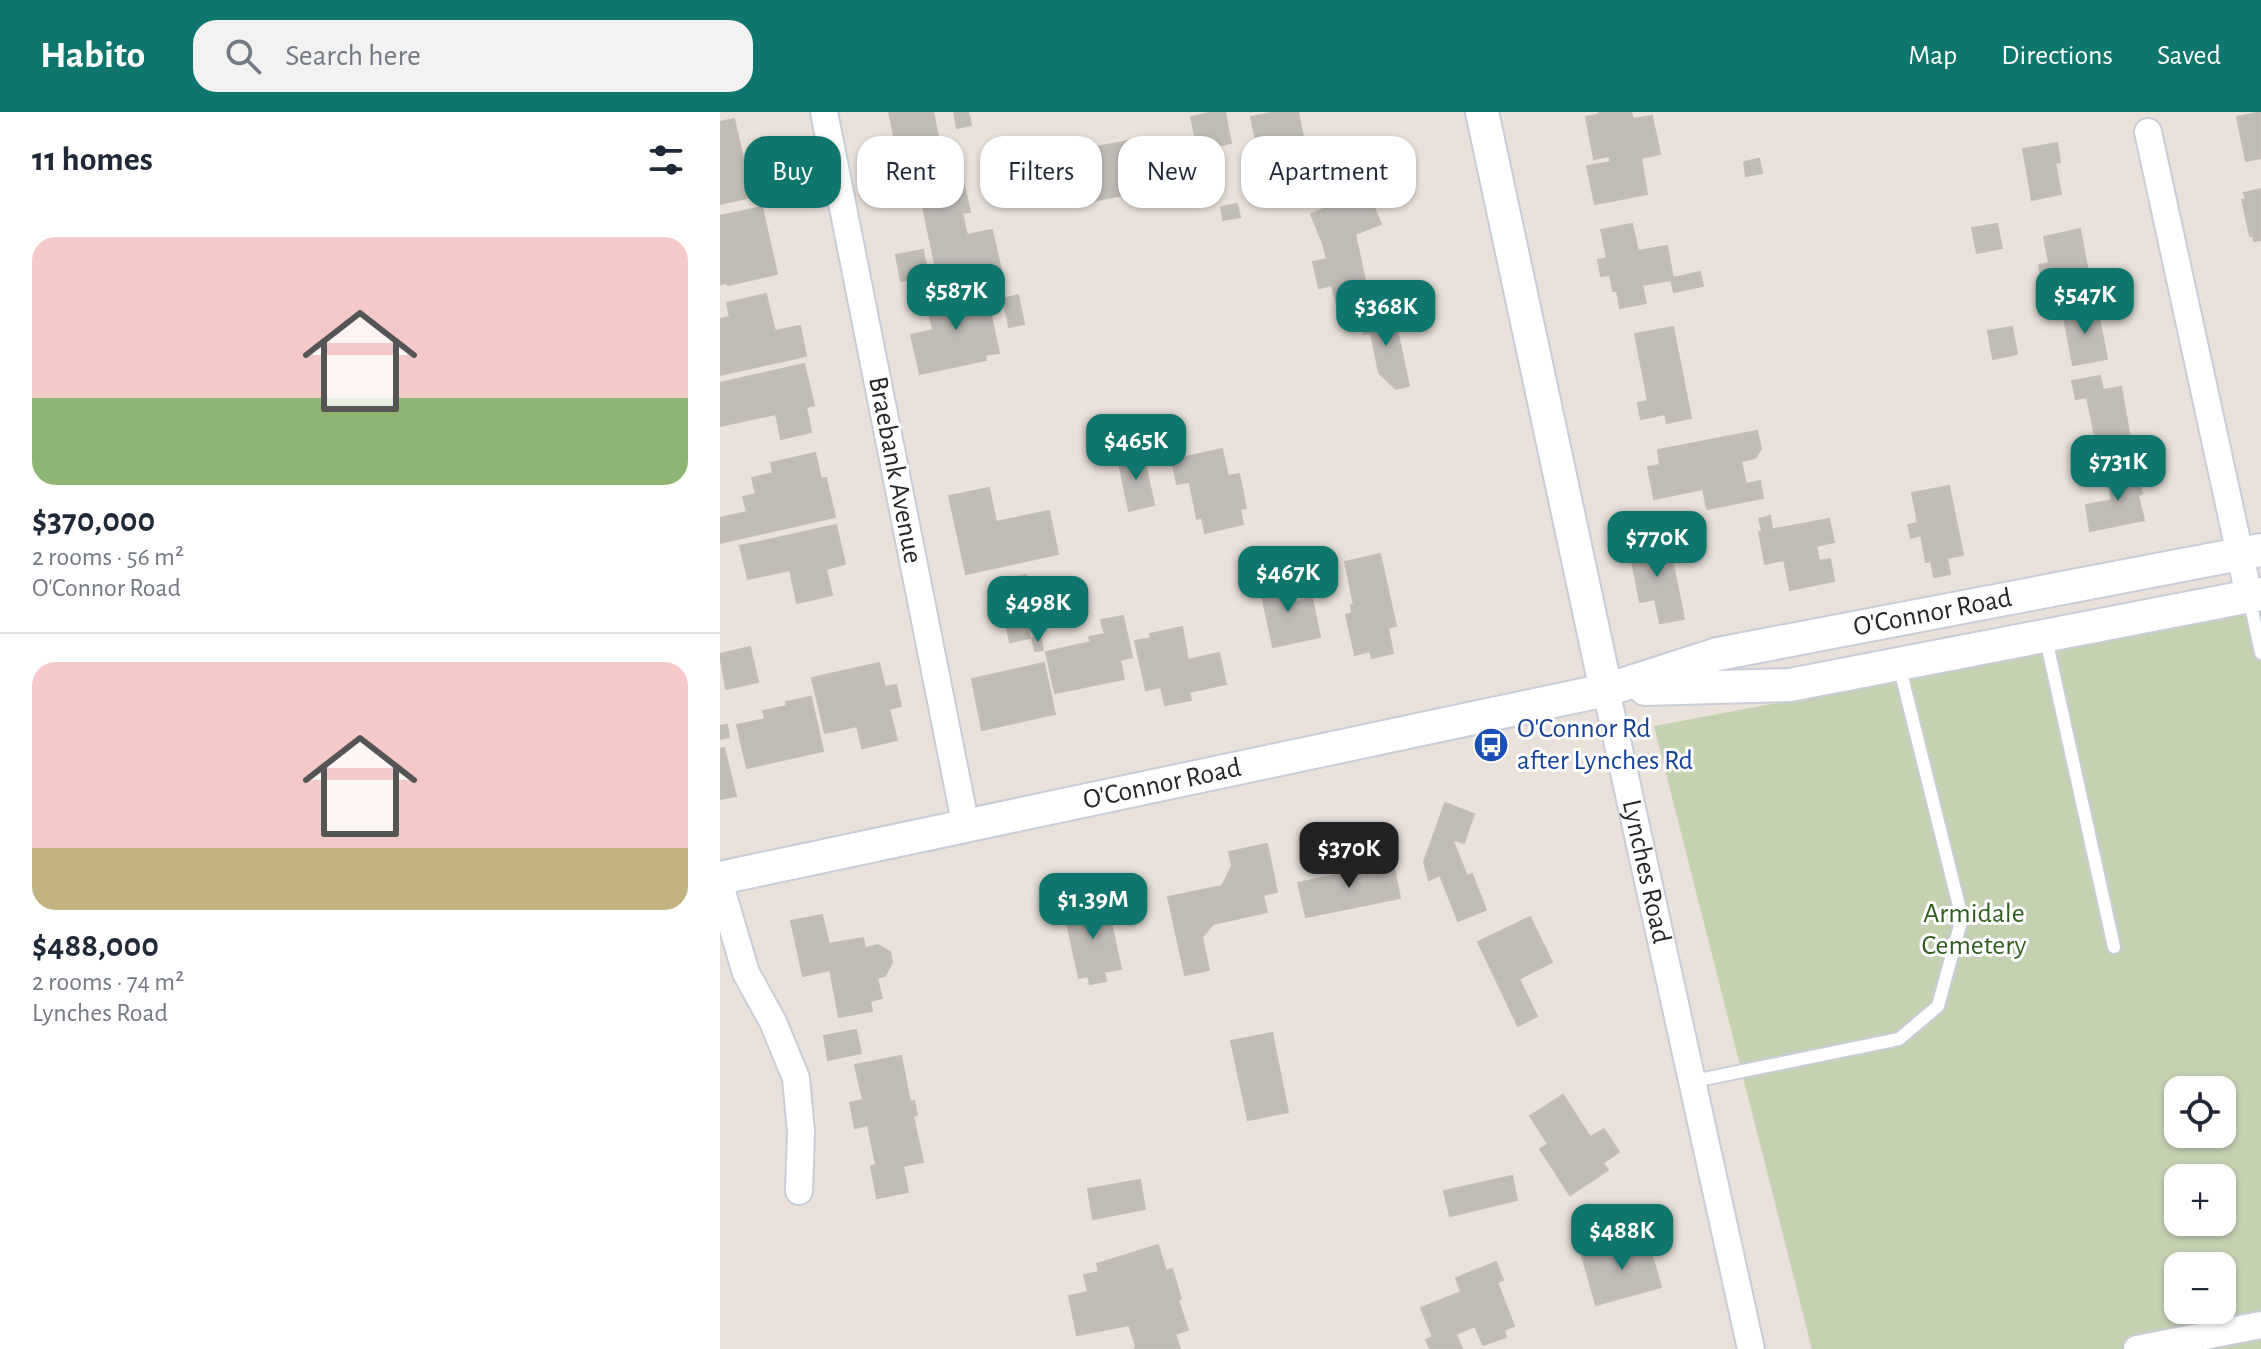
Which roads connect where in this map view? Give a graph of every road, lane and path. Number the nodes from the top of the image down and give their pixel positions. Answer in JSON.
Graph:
{"nodes":[{"id":1,"x":824,"y":112,"type":"edge"},
{"id":2,"x":1482,"y":112,"type":"edge"},
{"id":3,"x":2148,"y":132,"type":"dead end"},
{"id":4,"x":2250,"y":552,"type":"edge"},
{"id":5,"x":2255,"y":595,"type":"edge"},
{"id":6,"x":2045,"y":636,"type":"junction"},
{"id":7,"x":2261,"y":653,"type":"edge"},
{"id":8,"x":1899,"y":664,"type":"junction"},
{"id":9,"x":1606,"y":690,"type":"junction"},
{"id":10,"x":966,"y":827,"type":"junction"},
{"id":11,"x":720,"y":878,"type":"edge"},
{"id":12,"x":720,"y":885,"type":"edge"},
{"id":13,"x":2114,"y":947,"type":"dead end"},
{"id":14,"x":1694,"y":1081,"type":"junction"},
{"id":15,"x":799,"y":1191,"type":"dead end"},
{"id":16,"x":2261,"y":1325,"type":"edge"},
{"id":17,"x":1751,"y":1349,"type":"edge"},
{"id":18,"x":2137,"y":1349,"type":"edge"}],
"edges":[{"from":1,"to":10,"type":"street","name":"Braebank Avenue"},
{"from":2,"to":9,"type":"street","name":"Lynches Road"},
{"from":3,"to":4,"type":"street"},
{"from":4,"to":5,"type":"street"},
{"from":4,"to":9,"type":"street","name":"O'Connor Road"},
{"from":5,"to":6,"type":"street","name":"O'Connor Road"},
{"from":5,"to":7,"type":"lane"},
{"from":6,"to":8,"type":"street","name":"O'Connor Road"},
{"from":6,"to":13,"type":"lane"},
{"from":8,"to":9,"type":"street","name":"O'Connor Road"},
{"from":8,"to":14,"type":"lane"},
{"from":9,"to":10,"type":"street","name":"O'Connor Road"},
{"from":9,"to":14,"type":"street","name":"Lynches Road"},
{"from":10,"to":11,"type":"street","name":"O'Connor Road"},
{"from":12,"to":15,"type":"street"},
{"from":14,"to":17,"type":"street","name":"Lynches Road"},
{"from":16,"to":18,"type":"street"}]}
